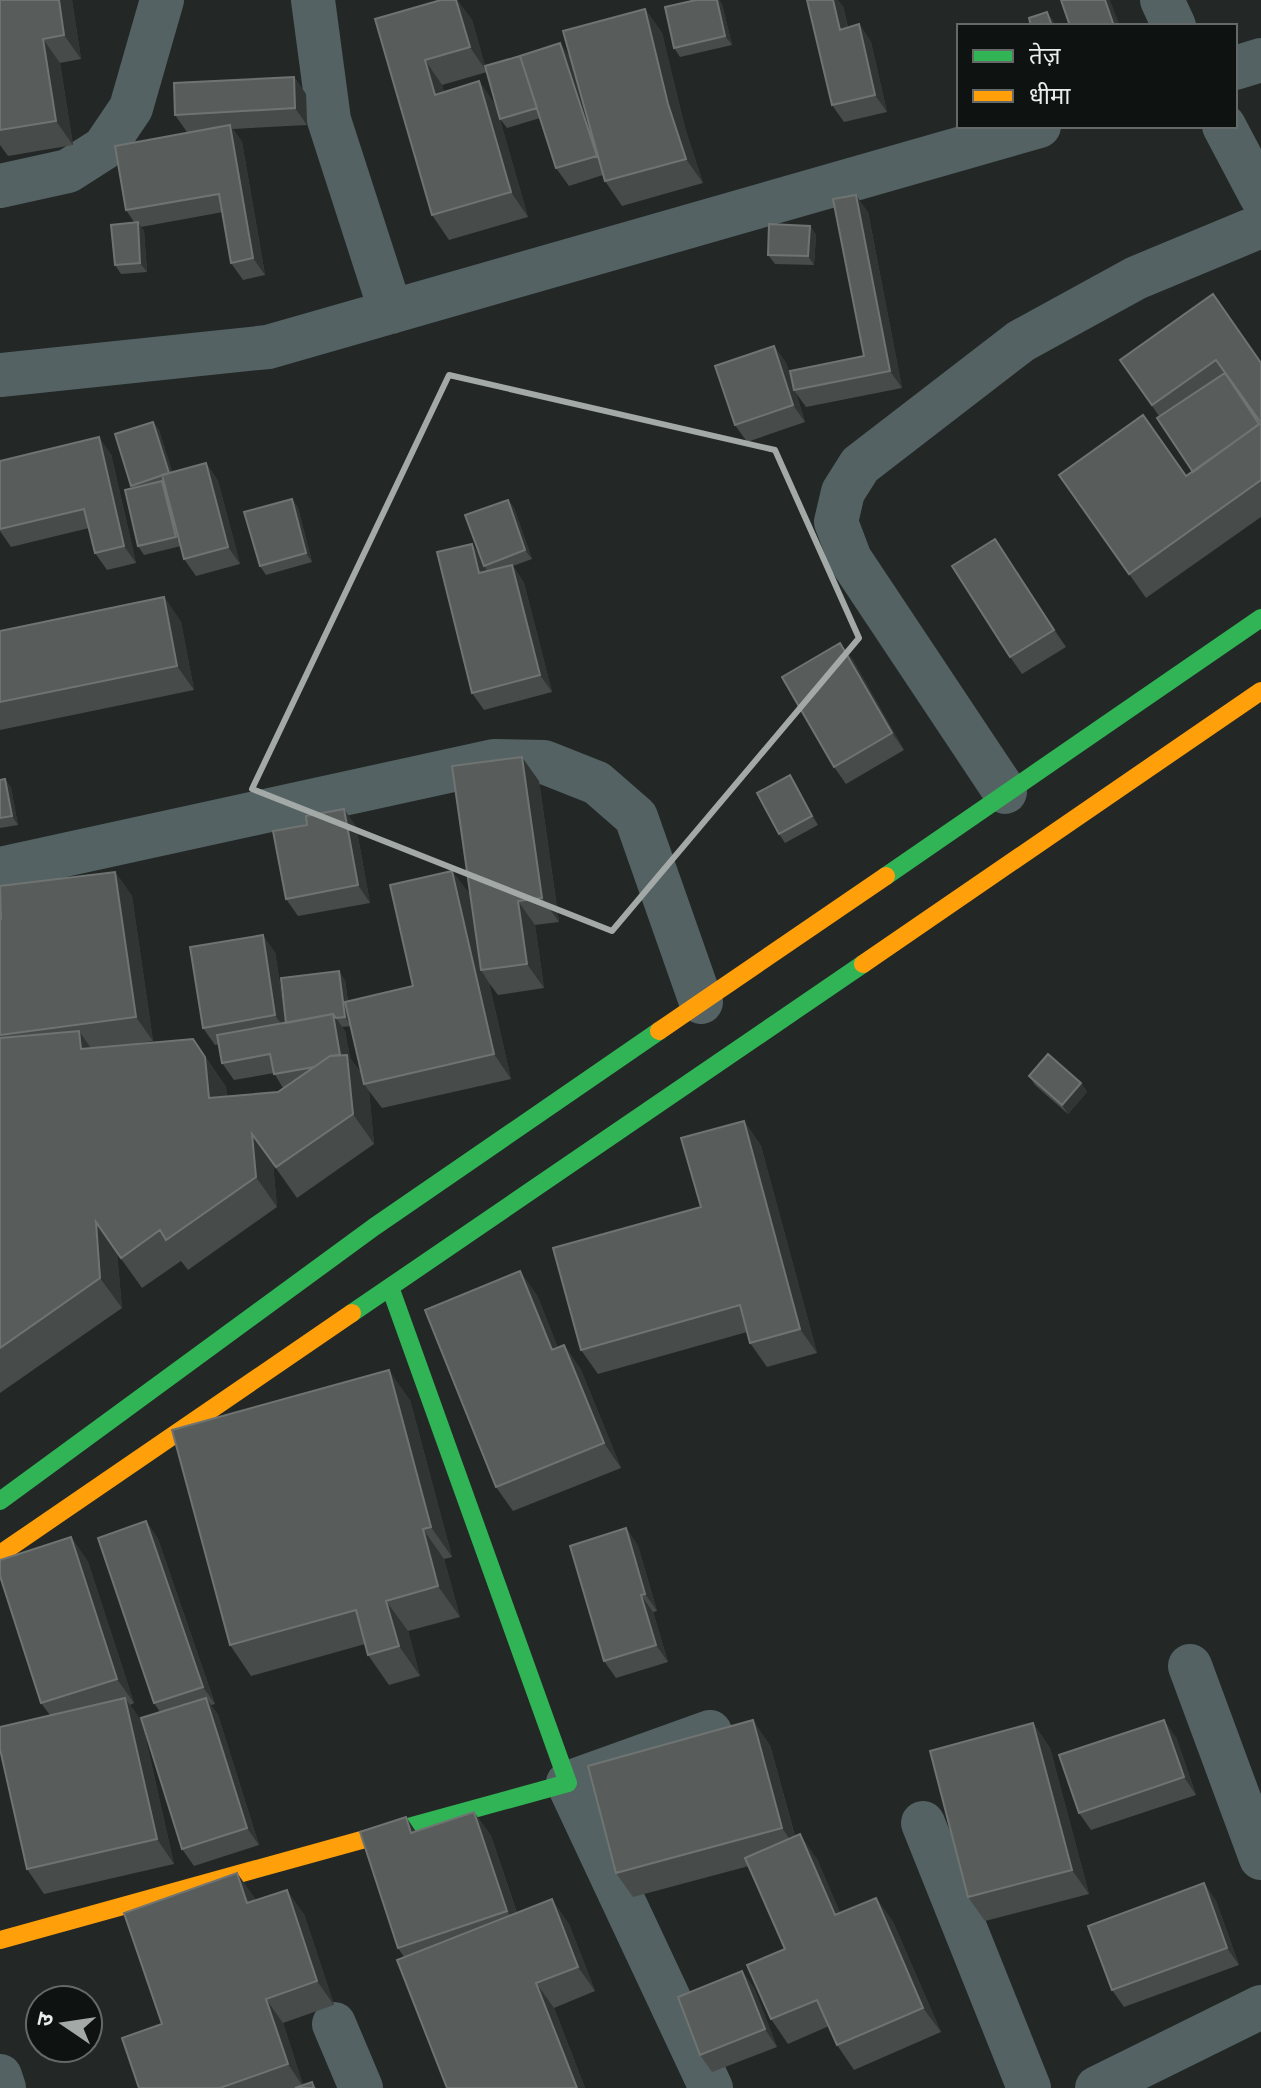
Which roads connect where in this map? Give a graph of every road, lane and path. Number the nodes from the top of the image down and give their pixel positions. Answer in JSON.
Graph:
{"nodes":[{"id":1,"x":162,"y":0,"type":"edge"},
{"id":2,"x":313,"y":0,"type":"edge"},
{"id":3,"x":1162,"y":0,"type":"edge"},
{"id":4,"x":1173,"y":24,"type":"edge"},
{"id":5,"x":1261,"y":60,"type":"edge"},
{"id":6,"x":1237,"y":67,"type":"edge"},
{"id":7,"x":1032,"y":128,"type":"edge"},
{"id":8,"x":1225,"y":128,"type":"edge"},
{"id":9,"x":0,"y":186,"type":"edge"},
{"id":10,"x":1261,"y":196,"type":"edge"},
{"id":11,"x":1261,"y":226,"type":"edge"},
{"id":12,"x":391,"y":312,"type":"junction"},
{"id":13,"x":0,"y":375,"type":"edge"},
{"id":14,"x":1261,"y":618,"type":"edge"},
{"id":15,"x":1261,"y":691,"type":"edge"},
{"id":16,"x":1005,"y":792,"type":"junction"},
{"id":17,"x":0,"y":869,"type":"edge"},
{"id":18,"x":701,"y":1002,"type":"junction"},
{"id":19,"x":390,"y":1287,"type":"junction"},
{"id":20,"x":0,"y":1501,"type":"edge"},
{"id":21,"x":0,"y":1554,"type":"edge"},
{"id":22,"x":1190,"y":1666,"type":"dead end"},
{"id":23,"x":710,"y":1732,"type":"edge"},
{"id":24,"x":568,"y":1783,"type":"junction"},
{"id":25,"x":923,"y":1823,"type":"dead end"},
{"id":26,"x":1261,"y":1858,"type":"edge"},
{"id":27,"x":0,"y":1940,"type":"edge"},
{"id":28,"x":1261,"y":2007,"type":"edge"},
{"id":29,"x":334,"y":2024,"type":"dead end"},
{"id":30,"x":0,"y":2076,"type":"edge"},
{"id":31,"x":4,"y":2088,"type":"edge"},
{"id":32,"x":361,"y":2088,"type":"edge"},
{"id":33,"x":711,"y":2088,"type":"edge"},
{"id":34,"x":1029,"y":2088,"type":"edge"},
{"id":35,"x":1097,"y":2088,"type":"edge"}],
"edges":[{"from":1,"to":9,"type":"street"},
{"from":2,"to":12,"type":"street"},
{"from":3,"to":4,"type":"street"},
{"from":5,"to":6,"type":"street"},
{"from":7,"to":12,"type":"street"},
{"from":8,"to":10,"type":"street"},
{"from":11,"to":16,"type":"street"},
{"from":12,"to":13,"type":"street"},
{"from":14,"to":16,"type":"main road"},
{"from":15,"to":19,"type":"main road"},
{"from":16,"to":18,"type":"main road"},
{"from":17,"to":18,"type":"street"},
{"from":18,"to":20,"type":"main road"},
{"from":19,"to":21,"type":"main road"},
{"from":19,"to":24,"type":"main road"},
{"from":22,"to":26,"type":"street"},
{"from":23,"to":24,"type":"street"},
{"from":24,"to":27,"type":"main road"},
{"from":24,"to":33,"type":"street"},
{"from":25,"to":34,"type":"street"},
{"from":28,"to":35,"type":"street"},
{"from":29,"to":32,"type":"street"},
{"from":30,"to":31,"type":"street"}]}
